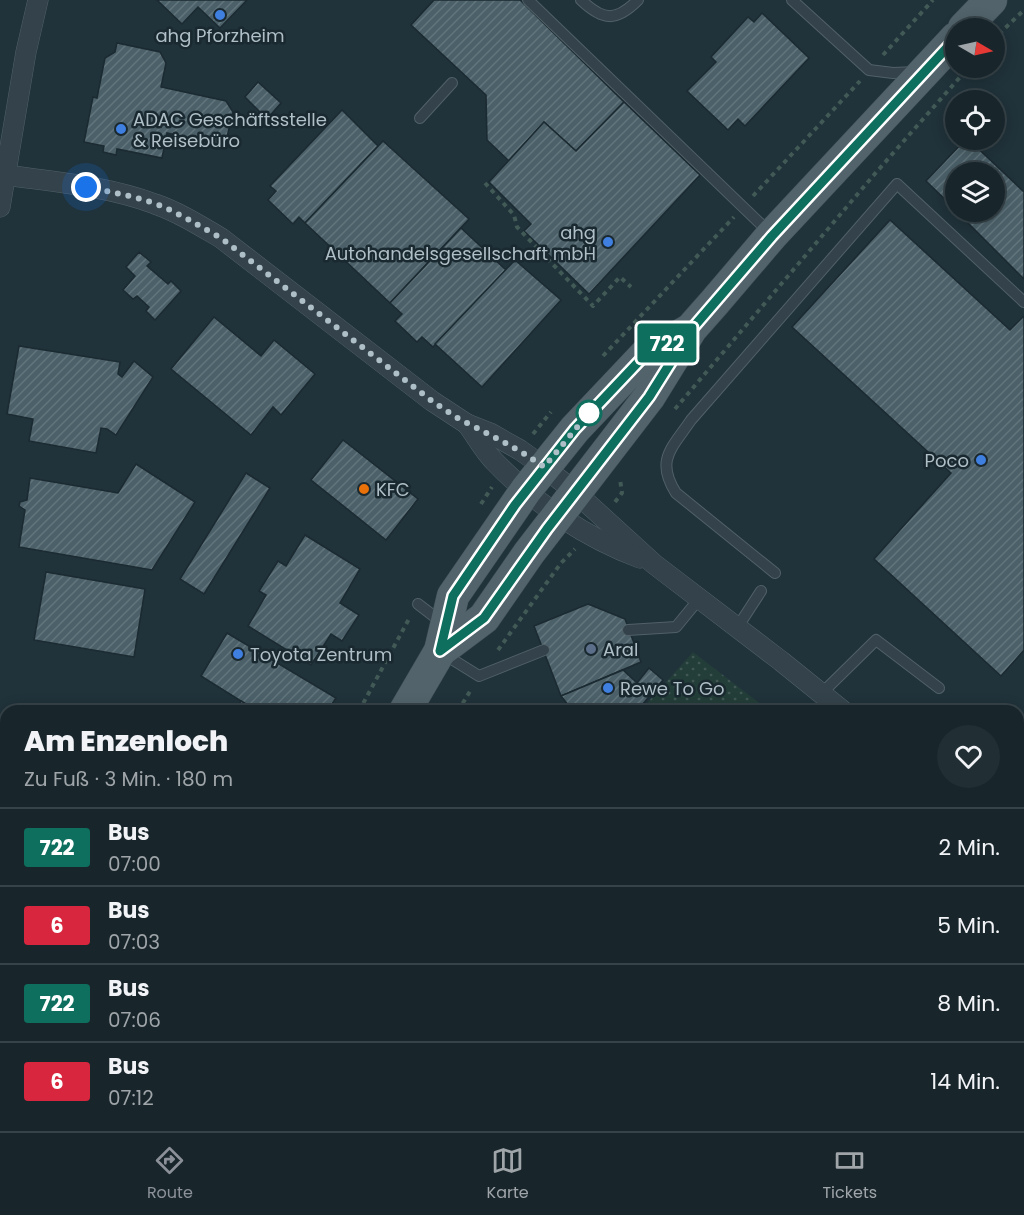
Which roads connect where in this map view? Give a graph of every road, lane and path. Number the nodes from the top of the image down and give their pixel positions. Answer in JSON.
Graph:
{"nodes":[{"id":1,"x":39,"y":0,"type":"edge"},
{"id":2,"x":528,"y":0,"type":"edge"},
{"id":3,"x":581,"y":0,"type":"edge"},
{"id":4,"x":638,"y":0,"type":"edge"},
{"id":5,"x":792,"y":0,"type":"edge"},
{"id":6,"x":1024,"y":10,"type":"edge"},
{"id":7,"x":1005,"y":20,"type":"edge"},
{"id":8,"x":945,"y":57,"type":"edge"},
{"id":9,"x":925,"y":71,"type":"junction"},
{"id":10,"x":452,"y":82,"type":"dead end"},
{"id":11,"x":420,"y":118,"type":"dead end"},
{"id":12,"x":3,"y":174,"type":"edge"},
{"id":13,"x":485,"y":183,"type":"dead end"},
{"id":14,"x":0,"y":207,"type":"edge"},
{"id":15,"x":772,"y":236,"type":"junction"},
{"id":16,"x":631,"y":286,"type":"dead end"},
{"id":17,"x":1024,"y":302,"type":"edge"},
{"id":18,"x":691,"y":330,"type":"junction"},
{"id":19,"x":467,"y":424,"type":"junction"},
{"id":20,"x":535,"y":479,"type":"junction"},
{"id":21,"x":566,"y":503,"type":"junction"},
{"id":22,"x":654,"y":564,"type":"junction"},
{"id":23,"x":775,"y":573,"type":"dead end"},
{"id":24,"x":761,"y":591,"type":"dead end"},
{"id":25,"x":699,"y":599,"type":"junction"},
{"id":26,"x":418,"y":604,"type":"dead end"},
{"id":27,"x":737,"y":628,"type":"junction"},
{"id":28,"x":628,"y":630,"type":"dead end"},
{"id":29,"x":443,"y":639,"type":"junction"},
{"id":30,"x":544,"y":650,"type":"dead end"},
{"id":31,"x":939,"y":688,"type":"dead end"},
{"id":32,"x":822,"y":693,"type":"junction"},
{"id":33,"x":411,"y":705,"type":"edge"},
{"id":34,"x":836,"y":705,"type":"edge"}],
"edges":[{"from":1,"to":12,"type":"street"},
{"from":2,"to":15,"type":"lane"},
{"from":3,"to":4,"type":"lane"},
{"from":5,"to":9,"type":"lane"},
{"from":6,"to":7,"type":"path"},
{"from":8,"to":9,"type":"main road"},
{"from":9,"to":15,"type":"main road"},
{"from":10,"to":11,"type":"lane"},
{"from":12,"to":14,"type":"street"},
{"from":12,"to":19,"type":"street"},
{"from":13,"to":16,"type":"path"},
{"from":15,"to":18,"type":"main road"},
{"from":17,"to":23,"type":"lane"},
{"from":18,"to":20,"type":"main road"},
{"from":18,"to":21,"type":"main road"},
{"from":19,"to":20,"type":"street"},
{"from":19,"to":20,"type":"street"},
{"from":20,"to":21,"type":"street"},
{"from":20,"to":21,"type":"street"},
{"from":20,"to":29,"type":"main road"},
{"from":21,"to":22,"type":"street"},
{"from":21,"to":22,"type":"street"},
{"from":21,"to":29,"type":"main road"},
{"from":22,"to":25,"type":"street"},
{"from":24,"to":27,"type":"lane"},
{"from":25,"to":27,"type":"street"},
{"from":25,"to":28,"type":"lane"},
{"from":26,"to":29,"type":"lane"},
{"from":27,"to":32,"type":"street"},
{"from":29,"to":30,"type":"lane"},
{"from":29,"to":33,"type":"main road"},
{"from":31,"to":32,"type":"lane"},
{"from":32,"to":34,"type":"street"}]}
